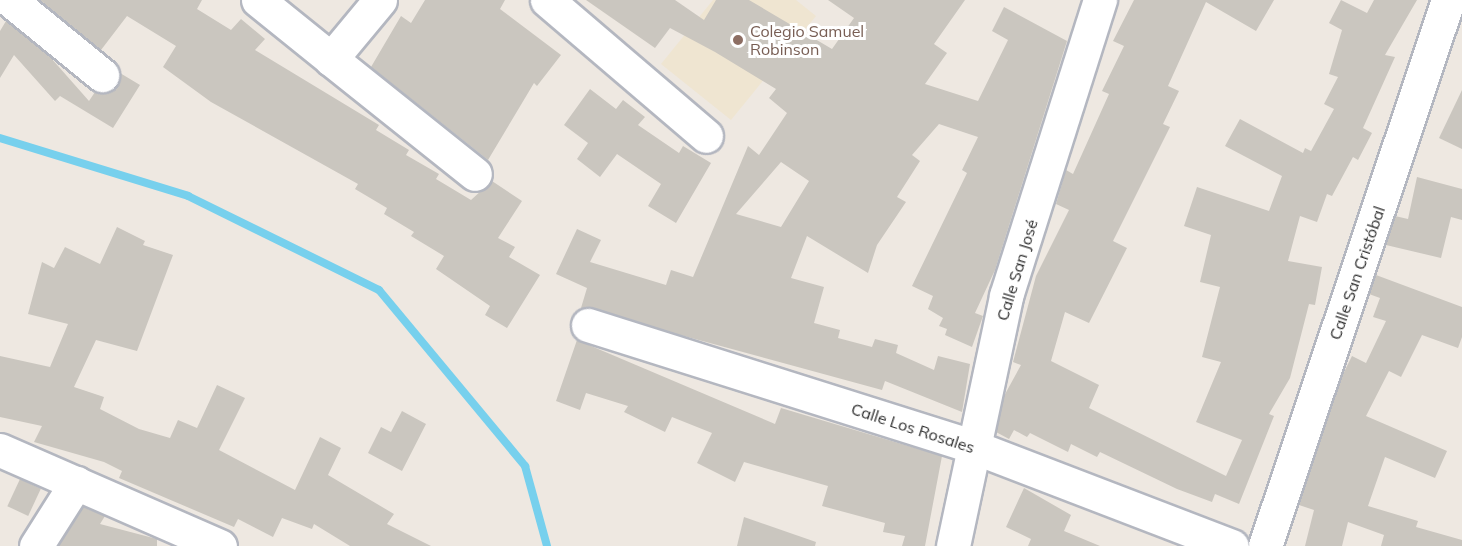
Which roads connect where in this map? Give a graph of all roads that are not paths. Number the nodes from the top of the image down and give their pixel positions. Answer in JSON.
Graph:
{"nodes":[{"id":1,"x":10,"y":0,"type":"edge"},
{"id":2,"x":258,"y":0,"type":"edge"},
{"id":3,"x":380,"y":0,"type":"edge"},
{"id":4,"x":547,"y":0,"type":"edge"},
{"id":5,"x":1100,"y":0,"type":"edge"},
{"id":6,"x":1448,"y":0,"type":"edge"},
{"id":7,"x":331,"y":59,"type":"junction"},
{"id":8,"x":102,"y":75,"type":"dead end"},
{"id":9,"x":706,"y":136,"type":"dead end"},
{"id":10,"x":475,"y":174,"type":"dead end"},
{"id":11,"x":588,"y":325,"type":"dead end"},
{"id":12,"x":974,"y":447,"type":"junction"},
{"id":13,"x":0,"y":450,"type":"edge"},
{"id":14,"x":75,"y":483,"type":"junction"},
{"id":15,"x":36,"y":546,"type":"edge"},
{"id":16,"x":220,"y":546,"type":"edge"},
{"id":17,"x":953,"y":546,"type":"edge"},
{"id":18,"x":1232,"y":546,"type":"edge"},
{"id":19,"x":1265,"y":546,"type":"edge"}],
"edges":[{"from":1,"to":8,"type":"street"},
{"from":2,"to":7,"type":"street"},
{"from":3,"to":7,"type":"street"},
{"from":4,"to":9,"type":"street"},
{"from":5,"to":12,"type":"street","name":"Calle San José"},
{"from":6,"to":19,"type":"street","name":"Calle San Cristóbal"},
{"from":7,"to":10,"type":"street"},
{"from":11,"to":12,"type":"street","name":"Calle Los Rosales"},
{"from":12,"to":17,"type":"street","name":"Calle San José"},
{"from":12,"to":18,"type":"street","name":"Calle Los Rosales"},
{"from":13,"to":14,"type":"street"},
{"from":14,"to":15,"type":"street"},
{"from":14,"to":16,"type":"street"}]}
